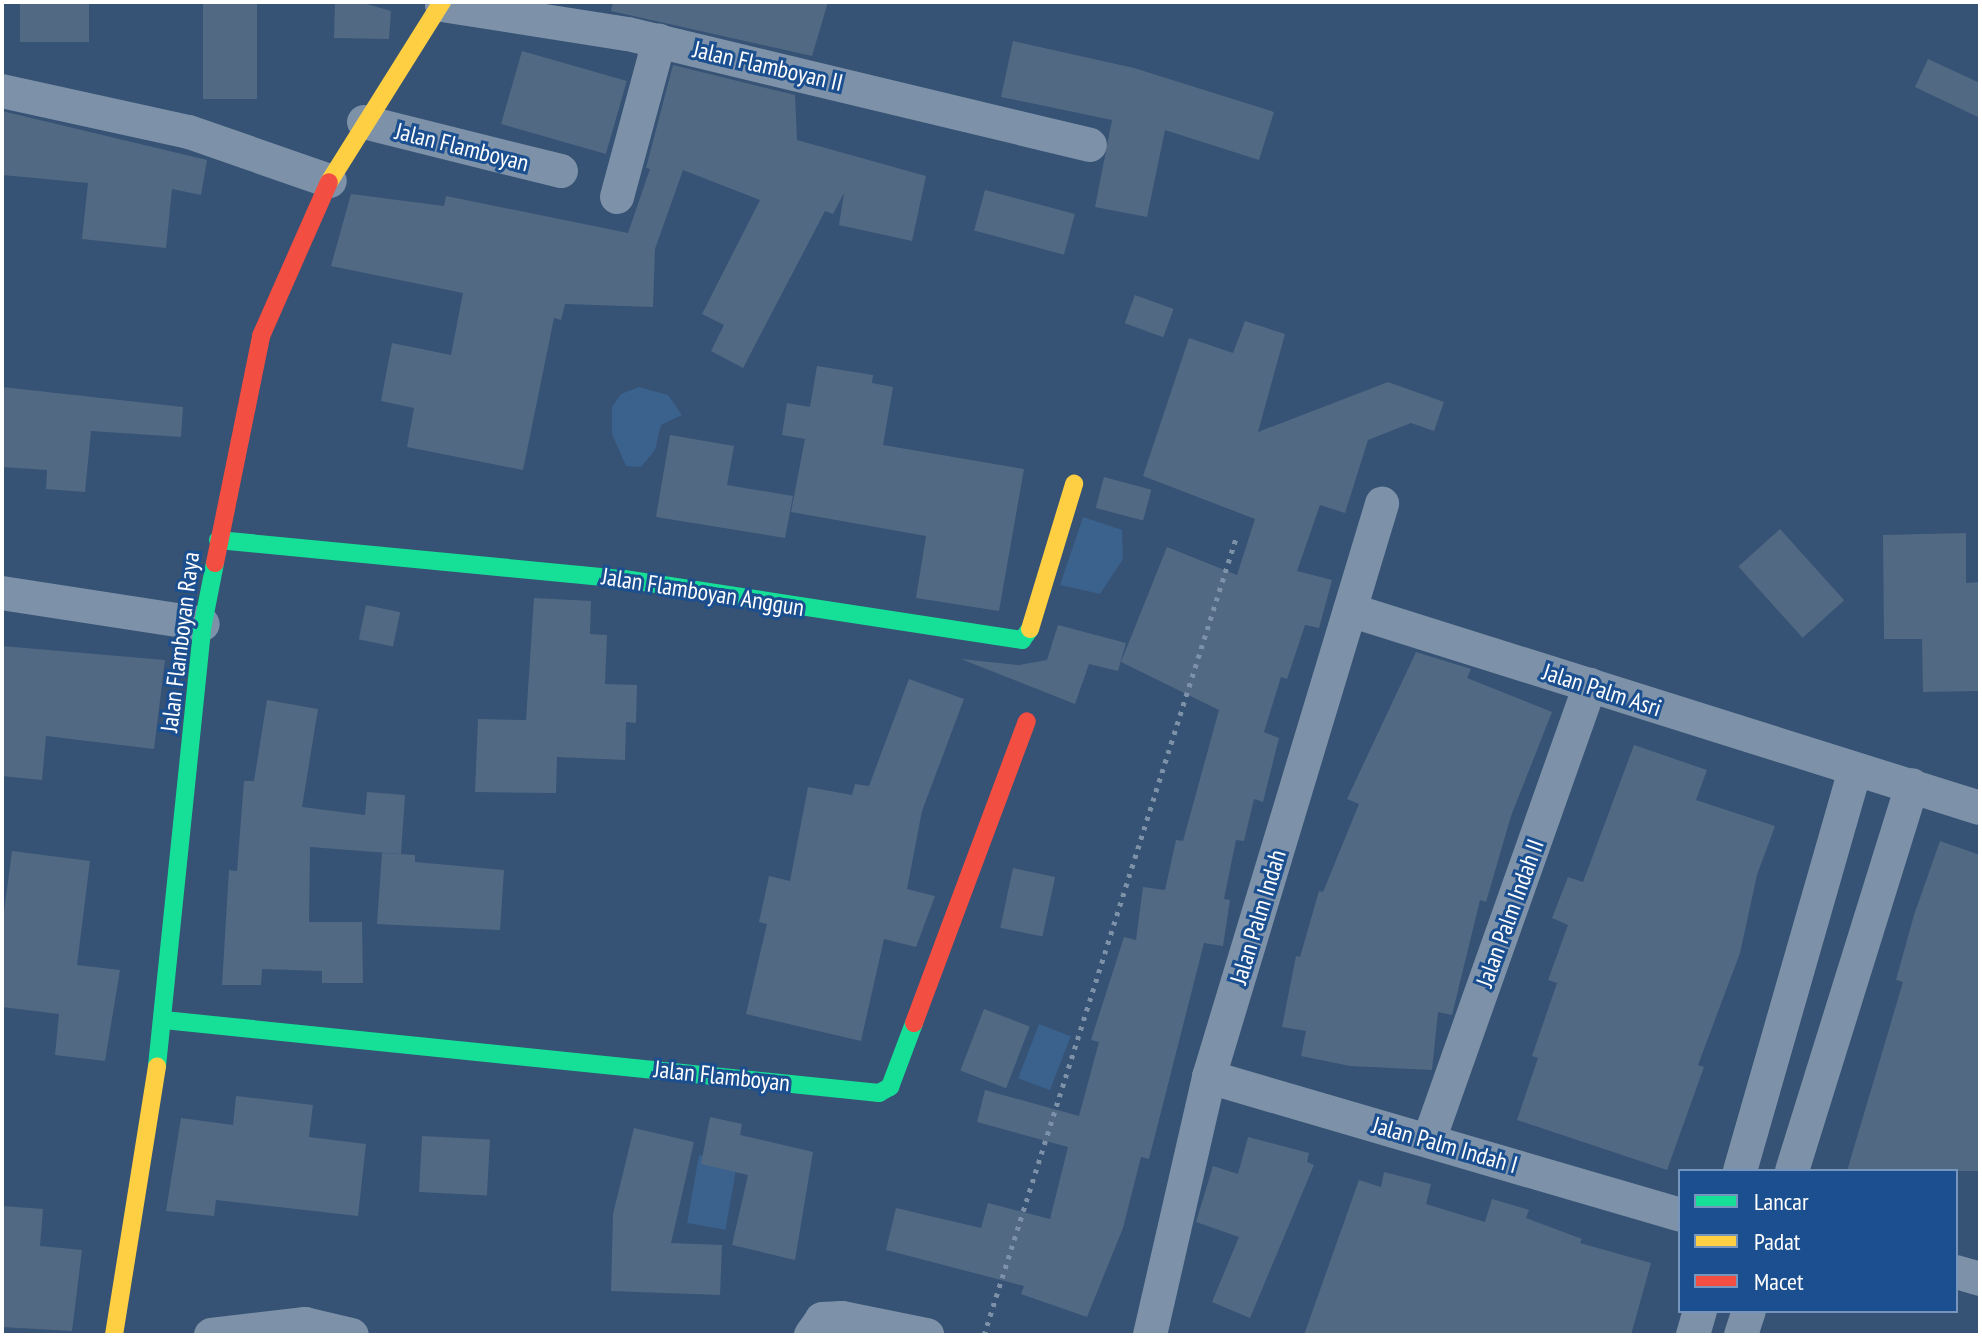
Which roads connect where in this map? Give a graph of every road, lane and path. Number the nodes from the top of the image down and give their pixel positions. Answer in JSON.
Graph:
{"nodes":[{"id":1,"x":442,"y":4,"type":"edge"},
{"id":2,"x":659,"y":41,"type":"junction"},
{"id":3,"x":2,"y":91,"type":"edge"},
{"id":4,"x":364,"y":122,"type":"junction"},
{"id":5,"x":1090,"y":145,"type":"dead end"},
{"id":6,"x":561,"y":171,"type":"dead end"},
{"id":7,"x":330,"y":181,"type":"junction"},
{"id":8,"x":617,"y":197,"type":"dead end"},
{"id":9,"x":1074,"y":484,"type":"dead end"},
{"id":10,"x":1382,"y":504,"type":"dead end"},
{"id":11,"x":1237,"y":535,"type":"dead end"},
{"id":12,"x":218,"y":540,"type":"junction"},
{"id":13,"x":2,"y":593,"type":"edge"},
{"id":14,"x":1350,"y":610,"type":"junction"},
{"id":15,"x":203,"y":624,"type":"junction"},
{"id":16,"x":1590,"y":685,"type":"junction"},
{"id":17,"x":1027,"y":721,"type":"dead end"},
{"id":18,"x":1855,"y":770,"type":"junction"},
{"id":19,"x":1912,"y":785,"type":"junction"},
{"id":20,"x":1980,"y":808,"type":"edge"},
{"id":21,"x":164,"y":1020,"type":"junction"},
{"id":22,"x":1209,"y":1077,"type":"junction"},
{"id":23,"x":1429,"y":1140,"type":"junction"},
{"id":24,"x":1741,"y":1169,"type":"edge"},
{"id":25,"x":1793,"y":1169,"type":"edge"},
{"id":26,"x":1678,"y":1214,"type":"edge"},
{"id":27,"x":1958,"y":1273,"type":"edge"},
{"id":28,"x":1980,"y":1279,"type":"edge"},
{"id":29,"x":1699,"y":1313,"type":"edge"},
{"id":30,"x":1748,"y":1313,"type":"edge"},
{"id":31,"x":817,"y":1327,"type":"edge"},
{"id":32,"x":114,"y":1335,"type":"edge"},
{"id":33,"x":211,"y":1335,"type":"edge"},
{"id":34,"x":352,"y":1335,"type":"edge"},
{"id":35,"x":927,"y":1335,"type":"edge"},
{"id":36,"x":984,"y":1335,"type":"edge"},
{"id":37,"x":1150,"y":1335,"type":"edge"},
{"id":38,"x":1693,"y":1335,"type":"edge"},
{"id":39,"x":1741,"y":1335,"type":"edge"}],
"edges":[{"from":1,"to":2,"type":"street","name":"Jalan Flamboyan II"},
{"from":1,"to":4,"type":"street","name":"Jalan Flamboyan Raya"},
{"from":2,"to":5,"type":"street","name":"Jalan Flamboyan II"},
{"from":2,"to":8,"type":"street"},
{"from":3,"to":7,"type":"street"},
{"from":4,"to":6,"type":"street","name":"Jalan Flamboyan"},
{"from":4,"to":7,"type":"street","name":"Jalan Flamboyan Raya"},
{"from":7,"to":12,"type":"street","name":"Jalan Flamboyan Raya"},
{"from":9,"to":12,"type":"street","name":"Jalan Flamboyan Anggun"},
{"from":10,"to":14,"type":"street","name":"Jalan Palm Indah"},
{"from":11,"to":36,"type":"path"},
{"from":12,"to":15,"type":"street","name":"Jalan Flamboyan Raya"},
{"from":13,"to":15,"type":"street"},
{"from":14,"to":16,"type":"street","name":"Jalan Palm Asri"},
{"from":14,"to":22,"type":"street","name":"Jalan Palm Indah"},
{"from":15,"to":21,"type":"street","name":"Jalan Flamboyan Raya"},
{"from":16,"to":18,"type":"street","name":"Jalan Palm Asri"},
{"from":16,"to":23,"type":"street","name":"Jalan Palm Indah II"},
{"from":17,"to":21,"type":"street","name":"Jalan Flamboyan"},
{"from":18,"to":19,"type":"street","name":"Jalan Palm Asri"},
{"from":18,"to":24,"type":"street"},
{"from":19,"to":20,"type":"street","name":"Jalan Palm Asri"},
{"from":19,"to":25,"type":"street"},
{"from":21,"to":32,"type":"street","name":"Jalan Flamboyan Raya"},
{"from":22,"to":23,"type":"street","name":"Jalan Palm Indah I"},
{"from":22,"to":37,"type":"street","name":"Jalan Palm Indah"},
{"from":23,"to":26,"type":"street","name":"Jalan Palm Indah I"},
{"from":27,"to":28,"type":"street"},
{"from":29,"to":38,"type":"street"},
{"from":30,"to":39,"type":"street"},
{"from":31,"to":35,"type":"street"},
{"from":33,"to":34,"type":"street"}]}
